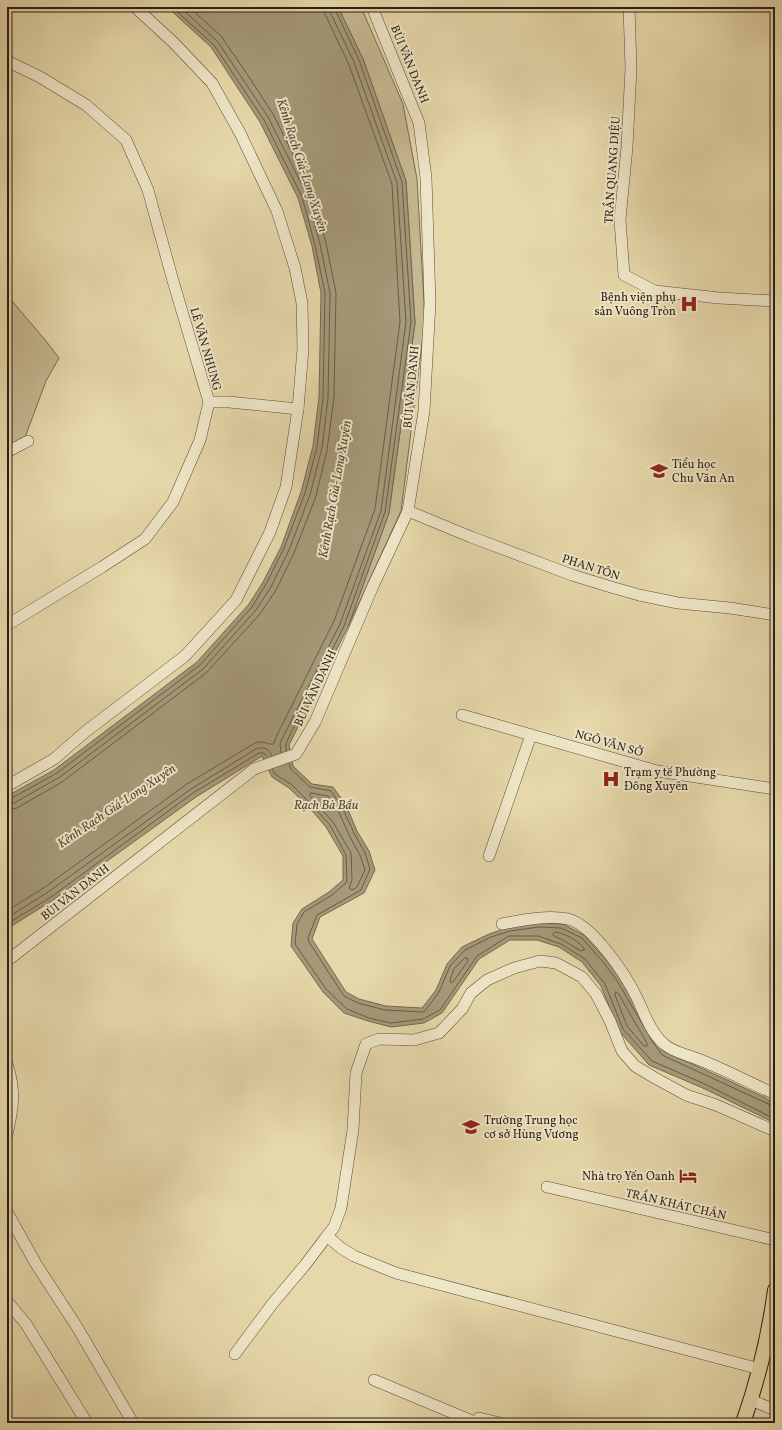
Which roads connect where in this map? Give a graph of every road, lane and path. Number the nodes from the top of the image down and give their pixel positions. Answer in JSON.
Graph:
{"nodes":[{"id":1,"x":135,"y":7,"type":"edge"},
{"id":2,"x":372,"y":7,"type":"edge"},
{"id":3,"x":629,"y":7,"type":"edge"},
{"id":4,"x":7,"y":61,"type":"edge"},
{"id":5,"x":775,"y":301,"type":"edge"},
{"id":6,"x":208,"y":402,"type":"junction"},
{"id":7,"x":298,"y":409,"type":"junction"},
{"id":8,"x":28,"y":441,"type":"dead end"},
{"id":9,"x":7,"y":452,"type":"edge"},
{"id":10,"x":408,"y":511,"type":"junction"},
{"id":11,"x":775,"y":615,"type":"edge"},
{"id":12,"x":7,"y":625,"type":"edge"},
{"id":13,"x":462,"y":715,"type":"dead end"},
{"id":14,"x":531,"y":735,"type":"junction"},
{"id":15,"x":9,"y":782,"type":"edge"},
{"id":16,"x":775,"y":789,"type":"edge"},
{"id":17,"x":488,"y":856,"type":"dead end"},
{"id":18,"x":502,"y":924,"type":"dead end"},
{"id":19,"x":7,"y":961,"type":"edge"},
{"id":20,"x":7,"y":1064,"type":"edge"},
{"id":21,"x":775,"y":1094,"type":"edge"},
{"id":22,"x":775,"y":1131,"type":"edge"},
{"id":23,"x":7,"y":1135,"type":"edge"},
{"id":24,"x":547,"y":1187,"type":"dead end"},
{"id":25,"x":7,"y":1212,"type":"edge"},
{"id":26,"x":327,"y":1236,"type":"junction"},
{"id":27,"x":775,"y":1240,"type":"edge"},
{"id":28,"x":775,"y":1290,"type":"edge"},
{"id":29,"x":7,"y":1301,"type":"edge"},
{"id":30,"x":235,"y":1354,"type":"dead end"},
{"id":31,"x":760,"y":1369,"type":"junction"},
{"id":32,"x":374,"y":1380,"type":"dead end"},
{"id":33,"x":751,"y":1400,"type":"junction"},
{"id":34,"x":775,"y":1410,"type":"edge"},
{"id":35,"x":87,"y":1423,"type":"edge"},
{"id":36,"x":133,"y":1423,"type":"edge"},
{"id":37,"x":477,"y":1423,"type":"edge"},
{"id":38,"x":500,"y":1423,"type":"edge"},
{"id":39,"x":743,"y":1423,"type":"edge"}],
"edges":[{"from":1,"to":7,"type":"street"},
{"from":2,"to":10,"type":"street","name":"BÙI VĂN DANH"},
{"from":3,"to":5,"type":"street","name":"TRẦN QUANG DIỆU"},
{"from":4,"to":6,"type":"street","name":"LÊ VĂN NHUNG"},
{"from":6,"to":7,"type":"street"},
{"from":6,"to":12,"type":"street","name":"LÊ VĂN NHUNG"},
{"from":7,"to":15,"type":"street"},
{"from":8,"to":9,"type":"street"},
{"from":10,"to":11,"type":"street","name":"PHAN TÔN"},
{"from":10,"to":19,"type":"street","name":"BÙI VĂN DANH"},
{"from":13,"to":14,"type":"street","name":"NGÔ VĂN SỞ"},
{"from":14,"to":16,"type":"street","name":"NGÔ VĂN SỞ"},
{"from":14,"to":17,"type":"street"},
{"from":18,"to":21,"type":"street"},
{"from":20,"to":23,"type":"street"},
{"from":22,"to":26,"type":"street"},
{"from":24,"to":27,"type":"street","name":"TRẦN KHÁT CHÂN"},
{"from":25,"to":36,"type":"street"},
{"from":26,"to":30,"type":"street"},
{"from":26,"to":31,"type":"street"},
{"from":28,"to":31,"type":"main road"},
{"from":29,"to":35,"type":"street"},
{"from":31,"to":33,"type":"main road"},
{"from":32,"to":37,"type":"street"},
{"from":33,"to":34,"type":"street"},
{"from":33,"to":39,"type":"main road"},
{"from":37,"to":38,"type":"street"}]}
